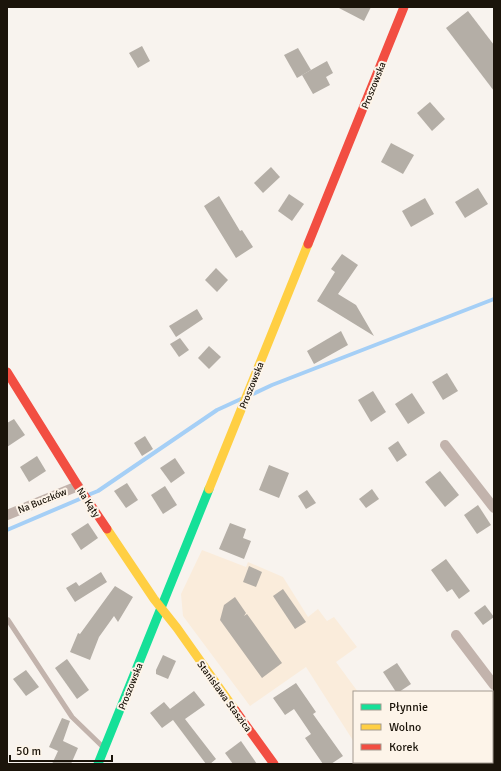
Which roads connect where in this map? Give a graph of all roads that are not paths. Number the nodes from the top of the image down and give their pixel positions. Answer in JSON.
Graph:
{"nodes":[{"id":1,"x":404,"y":7,"type":"edge"},
{"id":2,"x":7,"y":372,"type":"edge"},
{"id":3,"x":445,"y":445,"type":"dead end"},
{"id":4,"x":79,"y":489,"type":"junction"},
{"id":5,"x":494,"y":508,"type":"edge"},
{"id":6,"x":7,"y":515,"type":"edge"},
{"id":7,"x":161,"y":609,"type":"junction"},
{"id":8,"x":8,"y":620,"type":"dead end"},
{"id":9,"x":177,"y":628,"type":"joint"},
{"id":10,"x":456,"y":635,"type":"dead end"},
{"id":11,"x":494,"y":685,"type":"edge"},
{"id":12,"x":104,"y":749,"type":"junction"},
{"id":13,"x":98,"y":764,"type":"edge"},
{"id":14,"x":274,"y":764,"type":"edge"}],
"edges":[{"from":1,"to":7,"type":"main road","name":"Proszowska"},
{"from":2,"to":4,"type":"main road","name":"Na Kąty"},
{"from":3,"to":5,"type":"street"},
{"from":4,"to":6,"type":"street","name":"Na Buczków"},
{"from":4,"to":7,"type":"main road","name":"Na Kąty"},
{"from":7,"to":9,"type":"main road","name":"Na Kąty"},
{"from":7,"to":12,"type":"main road","name":"Proszowska"},
{"from":8,"to":12,"type":"lane"},
{"from":9,"to":14,"type":"main road","name":"Stanisława Staszica"},
{"from":10,"to":11,"type":"street"},
{"from":12,"to":13,"type":"main road","name":"Proszowska"}]}
